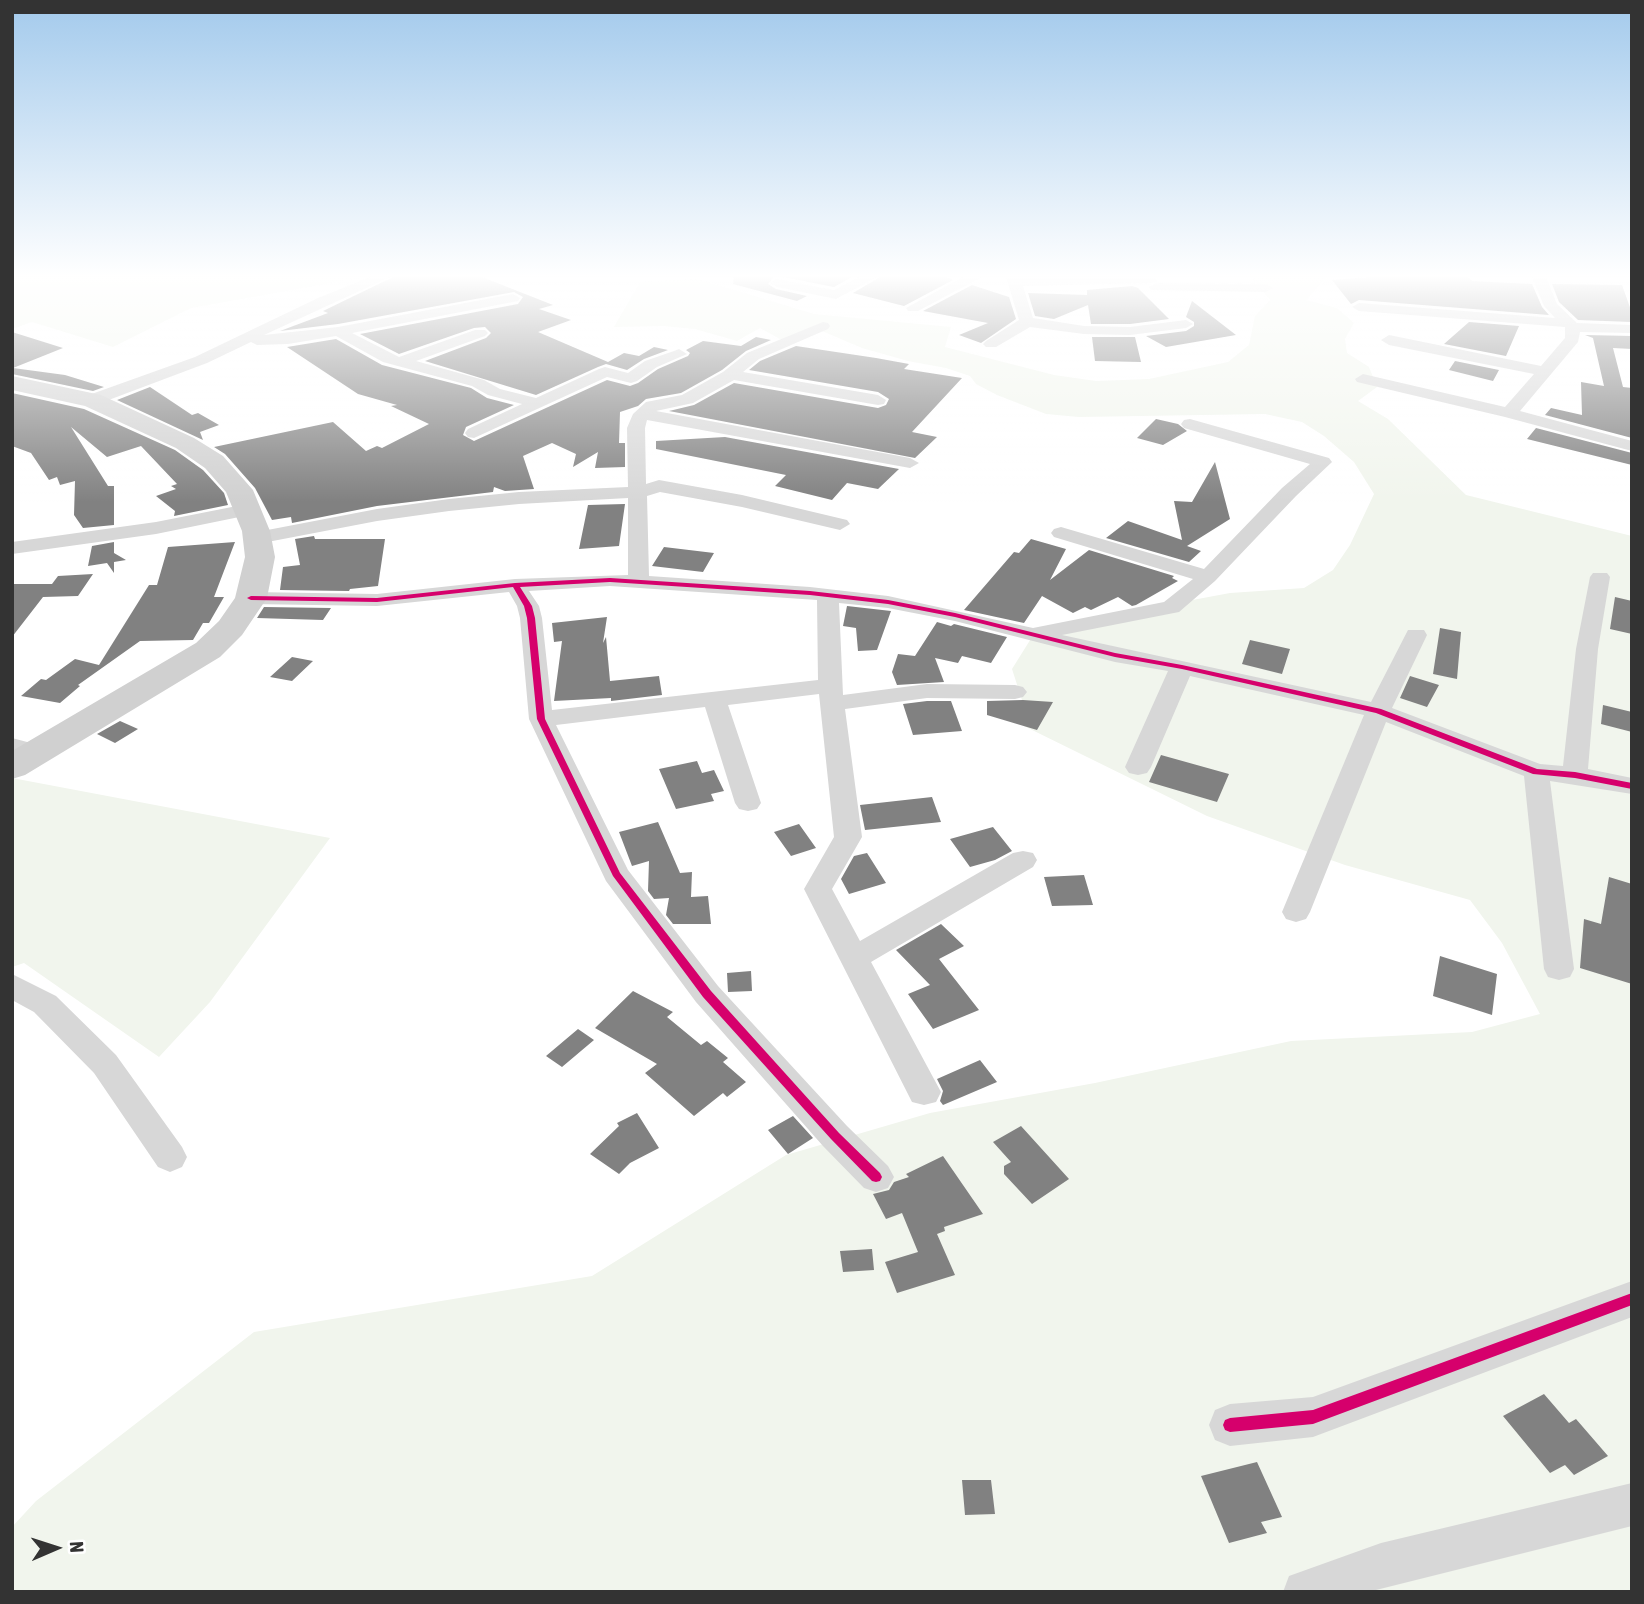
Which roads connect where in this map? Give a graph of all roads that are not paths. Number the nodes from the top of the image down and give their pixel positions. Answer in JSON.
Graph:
{"nodes":[{"id":1,"x":219,"y":352,"type":"edge"},
{"id":2,"x":376,"y":352,"type":"edge"},
{"id":3,"x":427,"y":352,"type":"edge"},
{"id":4,"x":763,"y":352,"type":"edge"},
{"id":5,"x":1447,"y":352,"type":"edge"},
{"id":6,"x":1562,"y":352,"type":"edge"},
{"id":7,"x":678,"y":354,"type":"dead end"},
{"id":8,"x":402,"y":361,"type":"junction"},
{"id":9,"x":1545,"y":372,"type":"junction"},
{"id":10,"x":729,"y":375,"type":"junction"},
{"id":11,"x":1363,"y":379,"type":"dead end"},
{"id":12,"x":12,"y":383,"type":"edge"},
{"id":13,"x":92,"y":400,"type":"junction"},
{"id":14,"x":878,"y":400,"type":"dead end"},
{"id":15,"x":538,"y":404,"type":"junction"},
{"id":16,"x":1509,"y":413,"type":"junction"},
{"id":17,"x":644,"y":414,"type":"junction"},
{"id":18,"x":1190,"y":424,"type":"dead end"},
{"id":19,"x":474,"y":433,"type":"dead end"},
{"id":20,"x":1632,"y":446,"type":"edge"},
{"id":21,"x":910,"y":463,"type":"dead end"},
{"id":22,"x":639,"y":492,"type":"junction"},
{"id":23,"x":252,"y":524,"type":"junction"},
{"id":24,"x":840,"y":524,"type":"dead end"},
{"id":25,"x":1061,"y":533,"type":"dead end"},
{"id":26,"x":12,"y":548,"type":"edge"},
{"id":27,"x":1208,"y":576,"type":"junction"},
{"id":28,"x":1600,"y":577,"type":"dead end"},
{"id":29,"x":639,"y":580,"type":"junction"},
{"id":30,"x":514,"y":585,"type":"junction"},
{"id":31,"x":828,"y":596,"type":"junction"},
{"id":32,"x":251,"y":598,"type":"junction"},
{"id":33,"x":1032,"y":634,"type":"junction"},
{"id":34,"x":1416,"y":635,"type":"dead end"},
{"id":35,"x":1182,"y":667,"type":"junction"},
{"id":36,"x":1015,"y":692,"type":"dead end"},
{"id":37,"x":831,"y":695,"type":"junction"},
{"id":38,"x":714,"y":698,"type":"junction"},
{"id":39,"x":1378,"y":710,"type":"junction"},
{"id":40,"x":541,"y":719,"type":"junction"},
{"id":41,"x":21,"y":755,"type":"edge"},
{"id":42,"x":1138,"y":767,"type":"dead end"},
{"id":43,"x":1536,"y":772,"type":"junction"},
{"id":44,"x":1575,"y":775,"type":"junction"},
{"id":45,"x":1632,"y":786,"type":"edge"},
{"id":46,"x":748,"y":803,"type":"dead end"},
{"id":47,"x":1023,"y":860,"type":"dead end"},
{"id":48,"x":1296,"y":912,"type":"dead end"},
{"id":49,"x":854,"y":958,"type":"junction"},
{"id":50,"x":1559,"y":969,"type":"dead end"},
{"id":51,"x":12,"y":985,"type":"edge"},
{"id":52,"x":925,"y":1092,"type":"dead end"},
{"id":53,"x":170,"y":1157,"type":"dead end"},
{"id":54,"x":876,"y":1177,"type":"dead end"},
{"id":55,"x":1632,"y":1299,"type":"edge"},
{"id":56,"x":1230,"y":1425,"type":"dead end"},
{"id":57,"x":1632,"y":1504,"type":"edge"},
{"id":58,"x":1305,"y":1592,"type":"edge"}],
"edges":[{"from":1,"to":13,"type":"street"},
{"from":2,"to":8,"type":"street"},
{"from":3,"to":8,"type":"street"},
{"from":4,"to":10,"type":"street"},
{"from":5,"to":9,"type":"street"},
{"from":6,"to":9,"type":"street"},
{"from":7,"to":15,"type":"street"},
{"from":8,"to":15,"type":"street"},
{"from":9,"to":16,"type":"street"},
{"from":10,"to":14,"type":"street"},
{"from":10,"to":17,"type":"street"},
{"from":11,"to":16,"type":"street"},
{"from":12,"to":13,"type":"street"},
{"from":13,"to":23,"type":"street"},
{"from":15,"to":19,"type":"street"},
{"from":16,"to":20,"type":"street"},
{"from":17,"to":21,"type":"street"},
{"from":17,"to":22,"type":"street"},
{"from":18,"to":27,"type":"street"},
{"from":22,"to":23,"type":"street"},
{"from":22,"to":24,"type":"street"},
{"from":22,"to":29,"type":"street"},
{"from":23,"to":26,"type":"street"},
{"from":23,"to":32,"type":"street"},
{"from":25,"to":27,"type":"street"},
{"from":27,"to":33,"type":"street"},
{"from":28,"to":44,"type":"street"},
{"from":29,"to":30,"type":"street"},
{"from":29,"to":31,"type":"street"},
{"from":30,"to":32,"type":"street"},
{"from":30,"to":40,"type":"street"},
{"from":31,"to":33,"type":"street"},
{"from":31,"to":37,"type":"street"},
{"from":32,"to":41,"type":"street"},
{"from":33,"to":35,"type":"street"},
{"from":34,"to":39,"type":"street"},
{"from":35,"to":39,"type":"street"},
{"from":35,"to":42,"type":"street"},
{"from":36,"to":37,"type":"street"},
{"from":37,"to":38,"type":"street"},
{"from":37,"to":49,"type":"street"},
{"from":38,"to":40,"type":"street"},
{"from":38,"to":46,"type":"street"},
{"from":39,"to":43,"type":"street"},
{"from":39,"to":48,"type":"street"},
{"from":40,"to":54,"type":"street"},
{"from":43,"to":44,"type":"street"},
{"from":43,"to":50,"type":"street"},
{"from":44,"to":45,"type":"street"},
{"from":47,"to":49,"type":"street"},
{"from":49,"to":52,"type":"street"},
{"from":51,"to":53,"type":"street"},
{"from":55,"to":56,"type":"street"},
{"from":57,"to":58,"type":"street"}]}
